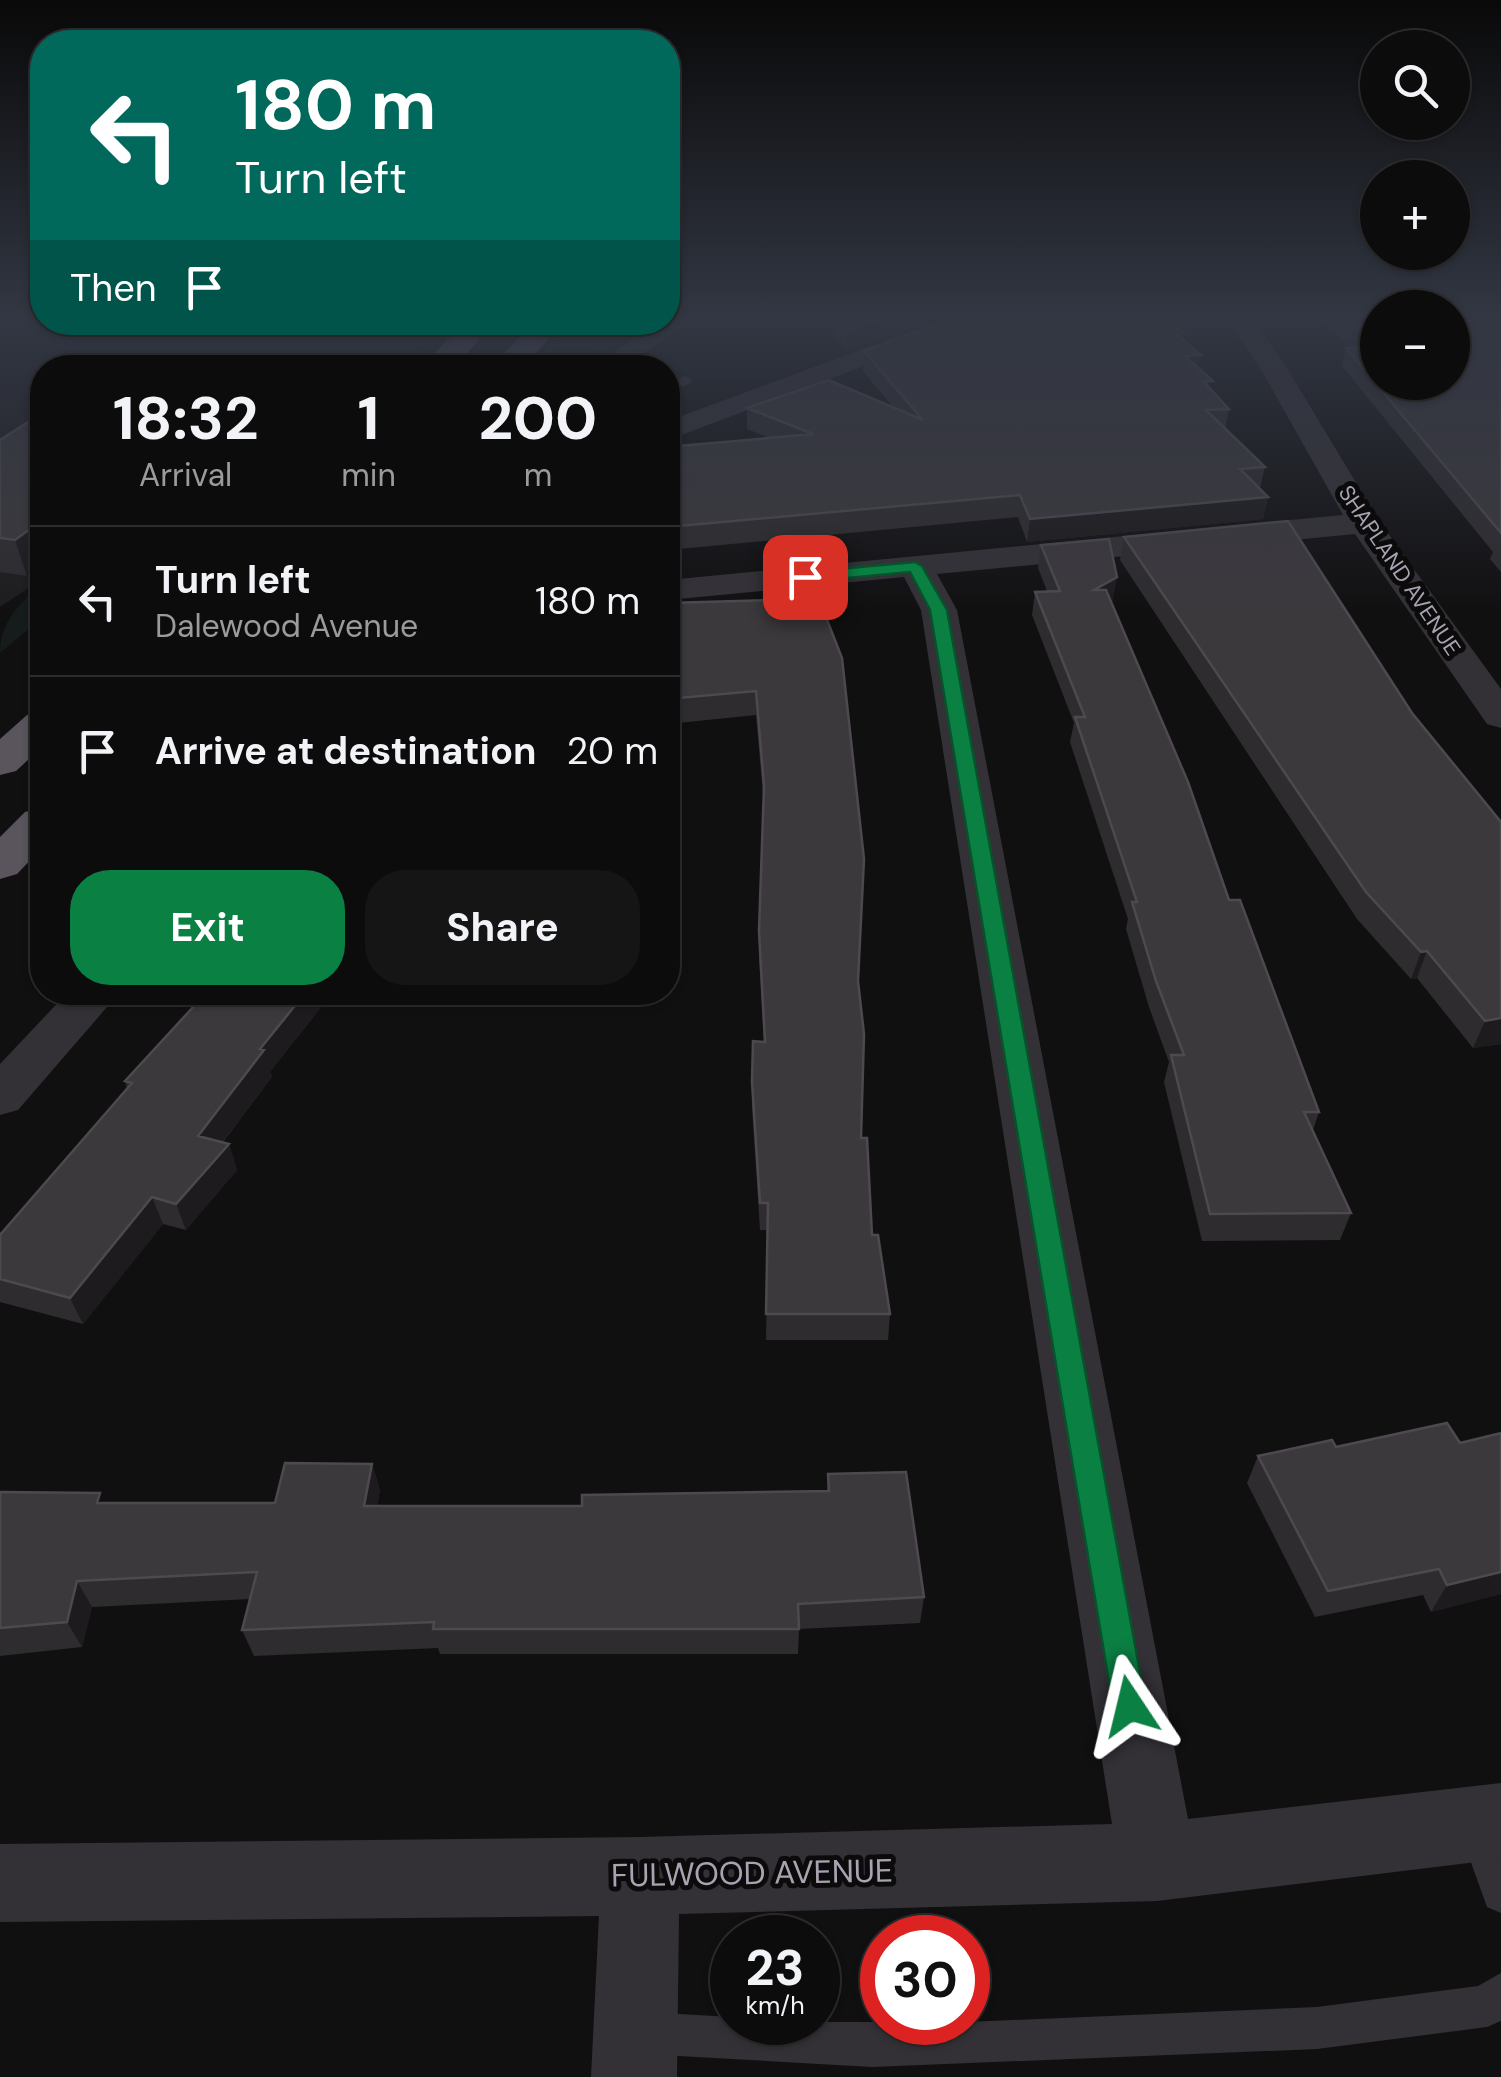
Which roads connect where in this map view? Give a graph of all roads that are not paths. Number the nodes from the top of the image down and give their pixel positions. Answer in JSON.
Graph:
{"nodes":[{"id":1,"x":707,"y":417,"type":"edge"},
{"id":2,"x":1302,"y":417,"type":"edge"},
{"id":3,"x":680,"y":426,"type":"edge"},
{"id":4,"x":1364,"y":524,"type":"junction"},
{"id":5,"x":915,"y":566,"type":"junction"},
{"id":6,"x":680,"y":589,"type":"edge"},
{"id":7,"x":1501,"y":716,"type":"edge"},
{"id":8,"x":30,"y":834,"type":"edge"},
{"id":9,"x":0,"y":864,"type":"edge"},
{"id":10,"x":84,"y":1005,"type":"edge"},
{"id":11,"x":0,"y":1097,"type":"edge"},
{"id":12,"x":1493,"y":1846,"type":"edge"},
{"id":13,"x":1157,"y":1862,"type":"junction"},
{"id":14,"x":640,"y":1876,"type":"junction"},
{"id":15,"x":0,"y":1883,"type":"edge"},
{"id":16,"x":1500,"y":1998,"type":"edge"},
{"id":17,"x":634,"y":2055,"type":"edge"}],
"edges":[{"from":1,"to":3,"type":"street"},
{"from":2,"to":4,"type":"street","name":"SHAPLAND AVENUE"},
{"from":4,"to":5,"type":"street"},
{"from":4,"to":7,"type":"street","name":"SHAPLAND AVENUE"},
{"from":5,"to":6,"type":"street"},
{"from":5,"to":13,"type":"street"},
{"from":8,"to":9,"type":"highway"},
{"from":10,"to":11,"type":"street"},
{"from":12,"to":13,"type":"street","name":"FULWOOD AVENUE"},
{"from":13,"to":14,"type":"street","name":"FULWOOD AVENUE"},
{"from":14,"to":15,"type":"street","name":"FULWOOD AVENUE"},
{"from":14,"to":17,"type":"street"},
{"from":16,"to":17,"type":"lane"}]}
